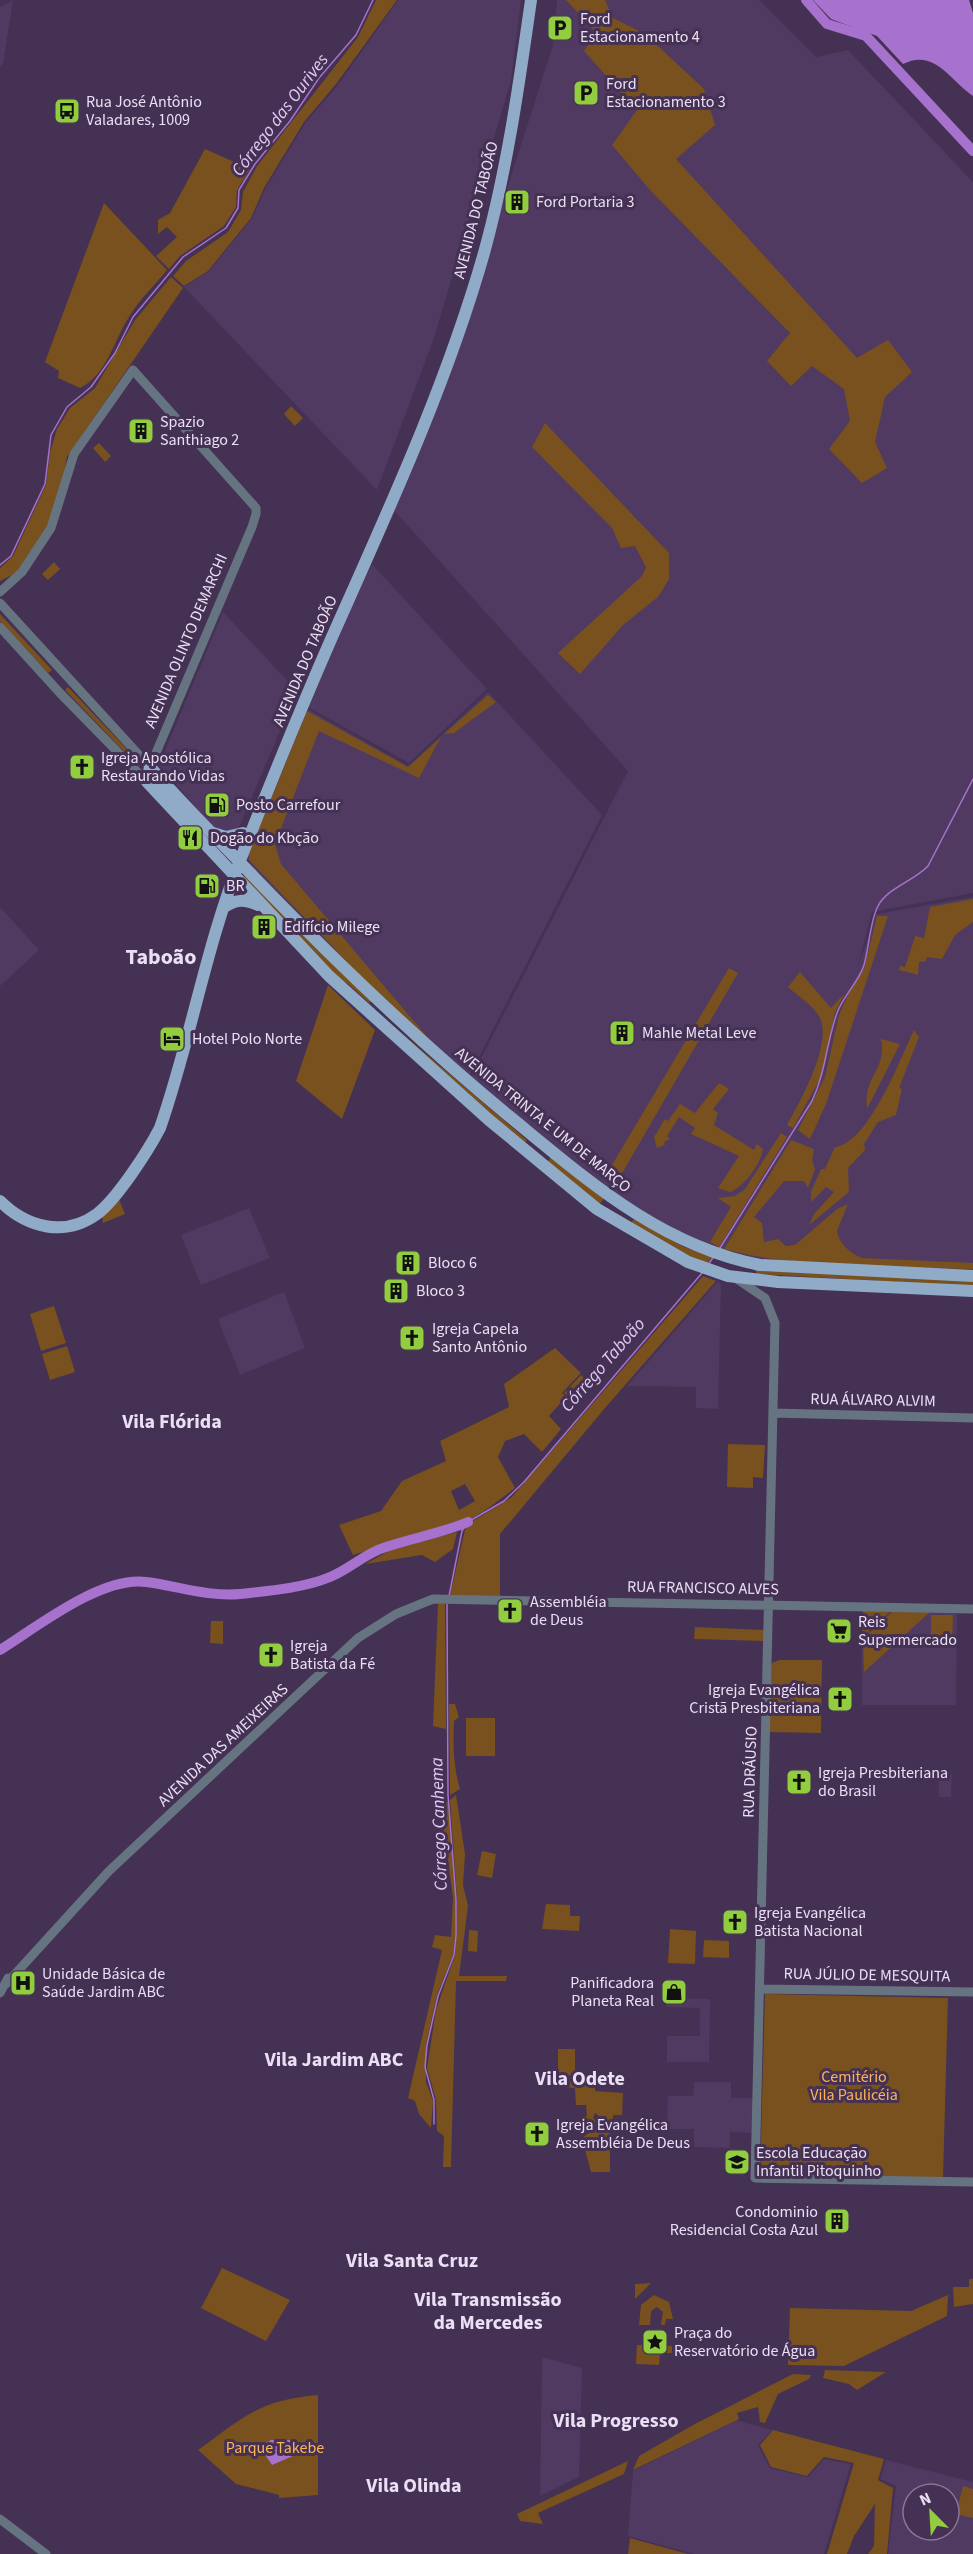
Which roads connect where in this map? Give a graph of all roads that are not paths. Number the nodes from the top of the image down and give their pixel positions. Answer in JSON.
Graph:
{"nodes":[{"id":1,"x":523,"y":0,"type":"edge"},
{"id":2,"x":531,"y":0,"type":"edge"},
{"id":3,"x":0,"y":592,"type":"edge"},
{"id":4,"x":0,"y":603,"type":"edge"},
{"id":5,"x":0,"y":627,"type":"edge"},
{"id":6,"x":58,"y":666,"type":"junction"},
{"id":7,"x":46,"y":678,"type":"junction"},
{"id":8,"x":71,"y":681,"type":"junction"},
{"id":9,"x":59,"y":692,"type":"junction"},
{"id":10,"x":150,"y":767,"type":"junction"},
{"id":11,"x":147,"y":782,"type":"junction"},
{"id":12,"x":209,"y":832,"type":"junction"},
{"id":13,"x":243,"y":833,"type":"junction"},
{"id":14,"x":236,"y":859,"type":"junction"},
{"id":15,"x":231,"y":874,"type":"junction"},
{"id":16,"x":223,"y":908,"type":"junction"},
{"id":17,"x":265,"y":909,"type":"junction"},
{"id":18,"x":338,"y":984,"type":"junction"},
{"id":19,"x":375,"y":999,"type":"junction"},
{"id":20,"x":382,"y":1026,"type":"junction"},
{"id":21,"x":421,"y":1041,"type":"junction"},
{"id":22,"x":0,"y":1191,"type":"edge"},
{"id":23,"x":0,"y":1201,"type":"edge"},
{"id":24,"x":720,"y":1256,"type":"junction"},
{"id":25,"x":973,"y":1276,"type":"edge"},
{"id":26,"x":732,"y":1277,"type":"junction"},
{"id":27,"x":973,"y":1292,"type":"edge"},
{"id":28,"x":773,"y":1413,"type":"junction"},
{"id":29,"x":973,"y":1418,"type":"edge"},
{"id":30,"x":437,"y":1598,"type":"joint"},
{"id":31,"x":770,"y":1604,"type":"junction"},
{"id":32,"x":973,"y":1610,"type":"edge"},
{"id":33,"x":760,"y":1989,"type":"junction"},
{"id":34,"x":973,"y":1992,"type":"edge"},
{"id":35,"x":0,"y":1993,"type":"edge"},
{"id":36,"x":973,"y":2182,"type":"edge"},
{"id":37,"x":0,"y":2519,"type":"edge"},
{"id":38,"x":46,"y":2554,"type":"edge"}],
"edges":[{"from":1,"to":13,"type":"main road","name":"AVENIDA DO TABOÃO"},
{"from":2,"to":14,"type":"main road","name":"AVENIDA DO TABOÃO"},
{"from":3,"to":10,"type":"street","name":"AVENIDA OLINTO DEMARCHI"},
{"from":4,"to":6,"type":"street"},
{"from":5,"to":7,"type":"street"},
{"from":6,"to":7,"type":"street"},
{"from":6,"to":8,"type":"street"},
{"from":7,"to":9,"type":"street"},
{"from":8,"to":9,"type":"street"},
{"from":8,"to":10,"type":"street"},
{"from":9,"to":11,"type":"street"},
{"from":10,"to":11,"type":"main road","name":"AVENIDA OLINTO DEMARCHI"},
{"from":10,"to":12,"type":"main road","name":"AVENIDA TRINTA E UM DE MARÇO"},
{"from":11,"to":15,"type":"main road","name":"AVENIDA TRINTA E UM DE MARÇO"},
{"from":12,"to":13,"type":"main road"},
{"from":12,"to":14,"type":"main road","name":"AVENIDA TRINTA E UM DE MARÇO"},
{"from":13,"to":14,"type":"main road","name":"AVENIDA DO TABOÃO"},
{"from":14,"to":15,"type":"main road","name":"AVENIDA DO TABOÃO"},
{"from":14,"to":19,"type":"main road","name":"AVENIDA TRINTA E UM DE MARÇO"},
{"from":15,"to":16,"type":"main road","name":"AVENIDA DO TABOÃO"},
{"from":15,"to":17,"type":"main road","name":"AVENIDA TRINTA E UM DE MARÇO"},
{"from":15,"to":22,"type":"main road","name":"AVENIDA DO TABOÃO"},
{"from":16,"to":17,"type":"main road"},
{"from":16,"to":23,"type":"main road","name":"AVENIDA DO TABOÃO"},
{"from":17,"to":18,"type":"main road","name":"AVENIDA TRINTA E UM DE MARÇO"},
{"from":18,"to":19,"type":"main road"},
{"from":18,"to":20,"type":"main road","name":"AVENIDA TRINTA E UM DE MARÇO"},
{"from":19,"to":21,"type":"main road","name":"AVENIDA TRINTA E UM DE MARÇO"},
{"from":20,"to":21,"type":"main road"},
{"from":20,"to":26,"type":"main road","name":"AVENIDA TRINTA E UM DE MARÇO"},
{"from":21,"to":24,"type":"main road","name":"AVENIDA TRINTA E UM DE MARÇO"},
{"from":24,"to":25,"type":"main road","name":"AVENIDA TRINTA E UM DE MARÇO"},
{"from":24,"to":26,"type":"street"},
{"from":26,"to":27,"type":"main road","name":"AVENIDA TRINTA E UM DE MARÇO"},
{"from":26,"to":28,"type":"street","name":"RUA DRÁUSIO"},
{"from":28,"to":29,"type":"street","name":"RUA ÁLVARO ALVIM"},
{"from":28,"to":31,"type":"street","name":"RUA DRÁUSIO"},
{"from":30,"to":31,"type":"street","name":"RUA FRANCISCO ALVES"},
{"from":30,"to":35,"type":"street","name":"AVENIDA DAS AMEIXEIRAS"},
{"from":31,"to":32,"type":"street","name":"RUA FRANCISCO ALVES"},
{"from":31,"to":33,"type":"street","name":"RUA DRÁUSIO"},
{"from":33,"to":34,"type":"street","name":"RUA JÚLIO DE MESQUITA"},
{"from":33,"to":36,"type":"street","name":"RUA DRÁUSIO"},
{"from":37,"to":38,"type":"street"}]}
